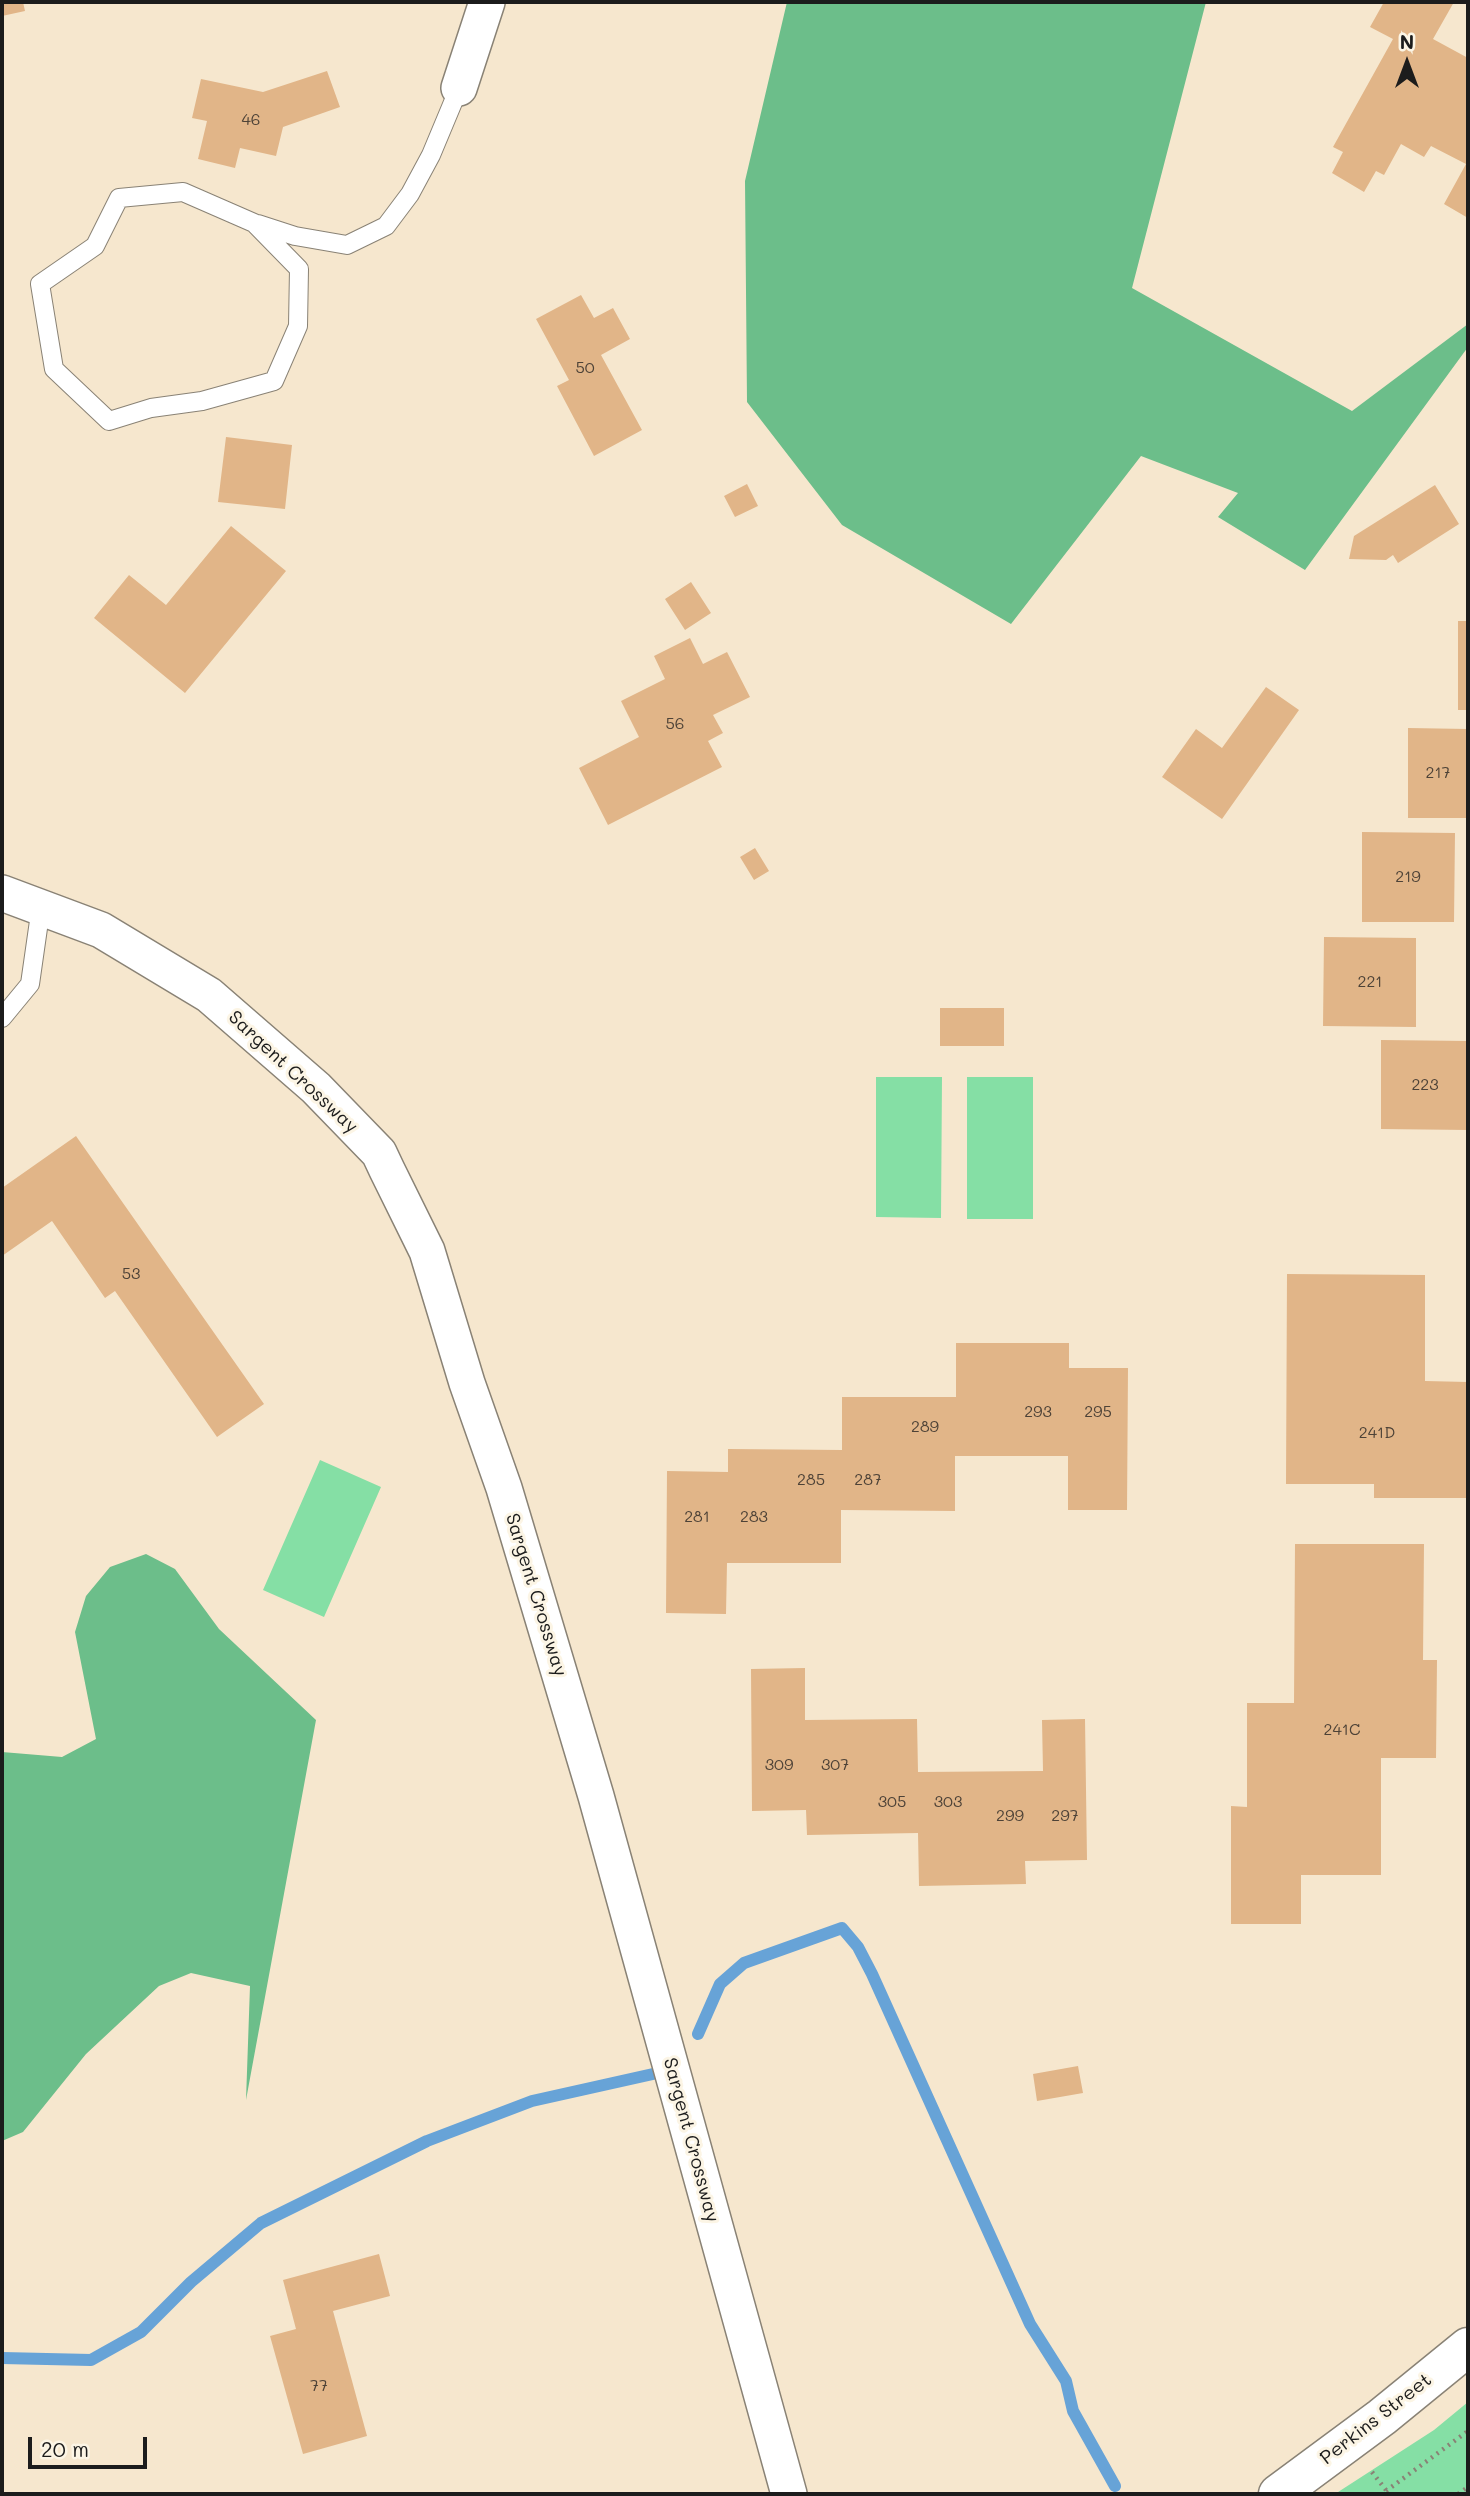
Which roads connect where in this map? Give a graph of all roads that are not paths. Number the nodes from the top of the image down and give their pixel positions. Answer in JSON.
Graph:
{"nodes":[{"id":1,"x":487,"y":2,"type":"edge"},
{"id":2,"x":459,"y":89,"type":"joint"},
{"id":3,"x":254,"y":223,"type":"junction"},
{"id":4,"x":2,"y":893,"type":"edge"},
{"id":5,"x":41,"y":907,"type":"junction"},
{"id":6,"x":2,"y":1018,"type":"edge"},
{"id":7,"x":1468,"y":2347,"type":"edge"},
{"id":8,"x":1271,"y":2492,"type":"edge"},
{"id":9,"x":789,"y":2494,"type":"edge"}],
"edges":[{"from":1,"to":2,"type":"street"},
{"from":2,"to":3,"type":"lane"},
{"from":3,"to":3,"type":"lane"},
{"from":4,"to":5,"type":"street","name":"Sargent Crossway"},
{"from":5,"to":6,"type":"lane"},
{"from":5,"to":9,"type":"street","name":"Sargent Crossway"},
{"from":7,"to":8,"type":"main road","name":"Perkins Street"}]}
